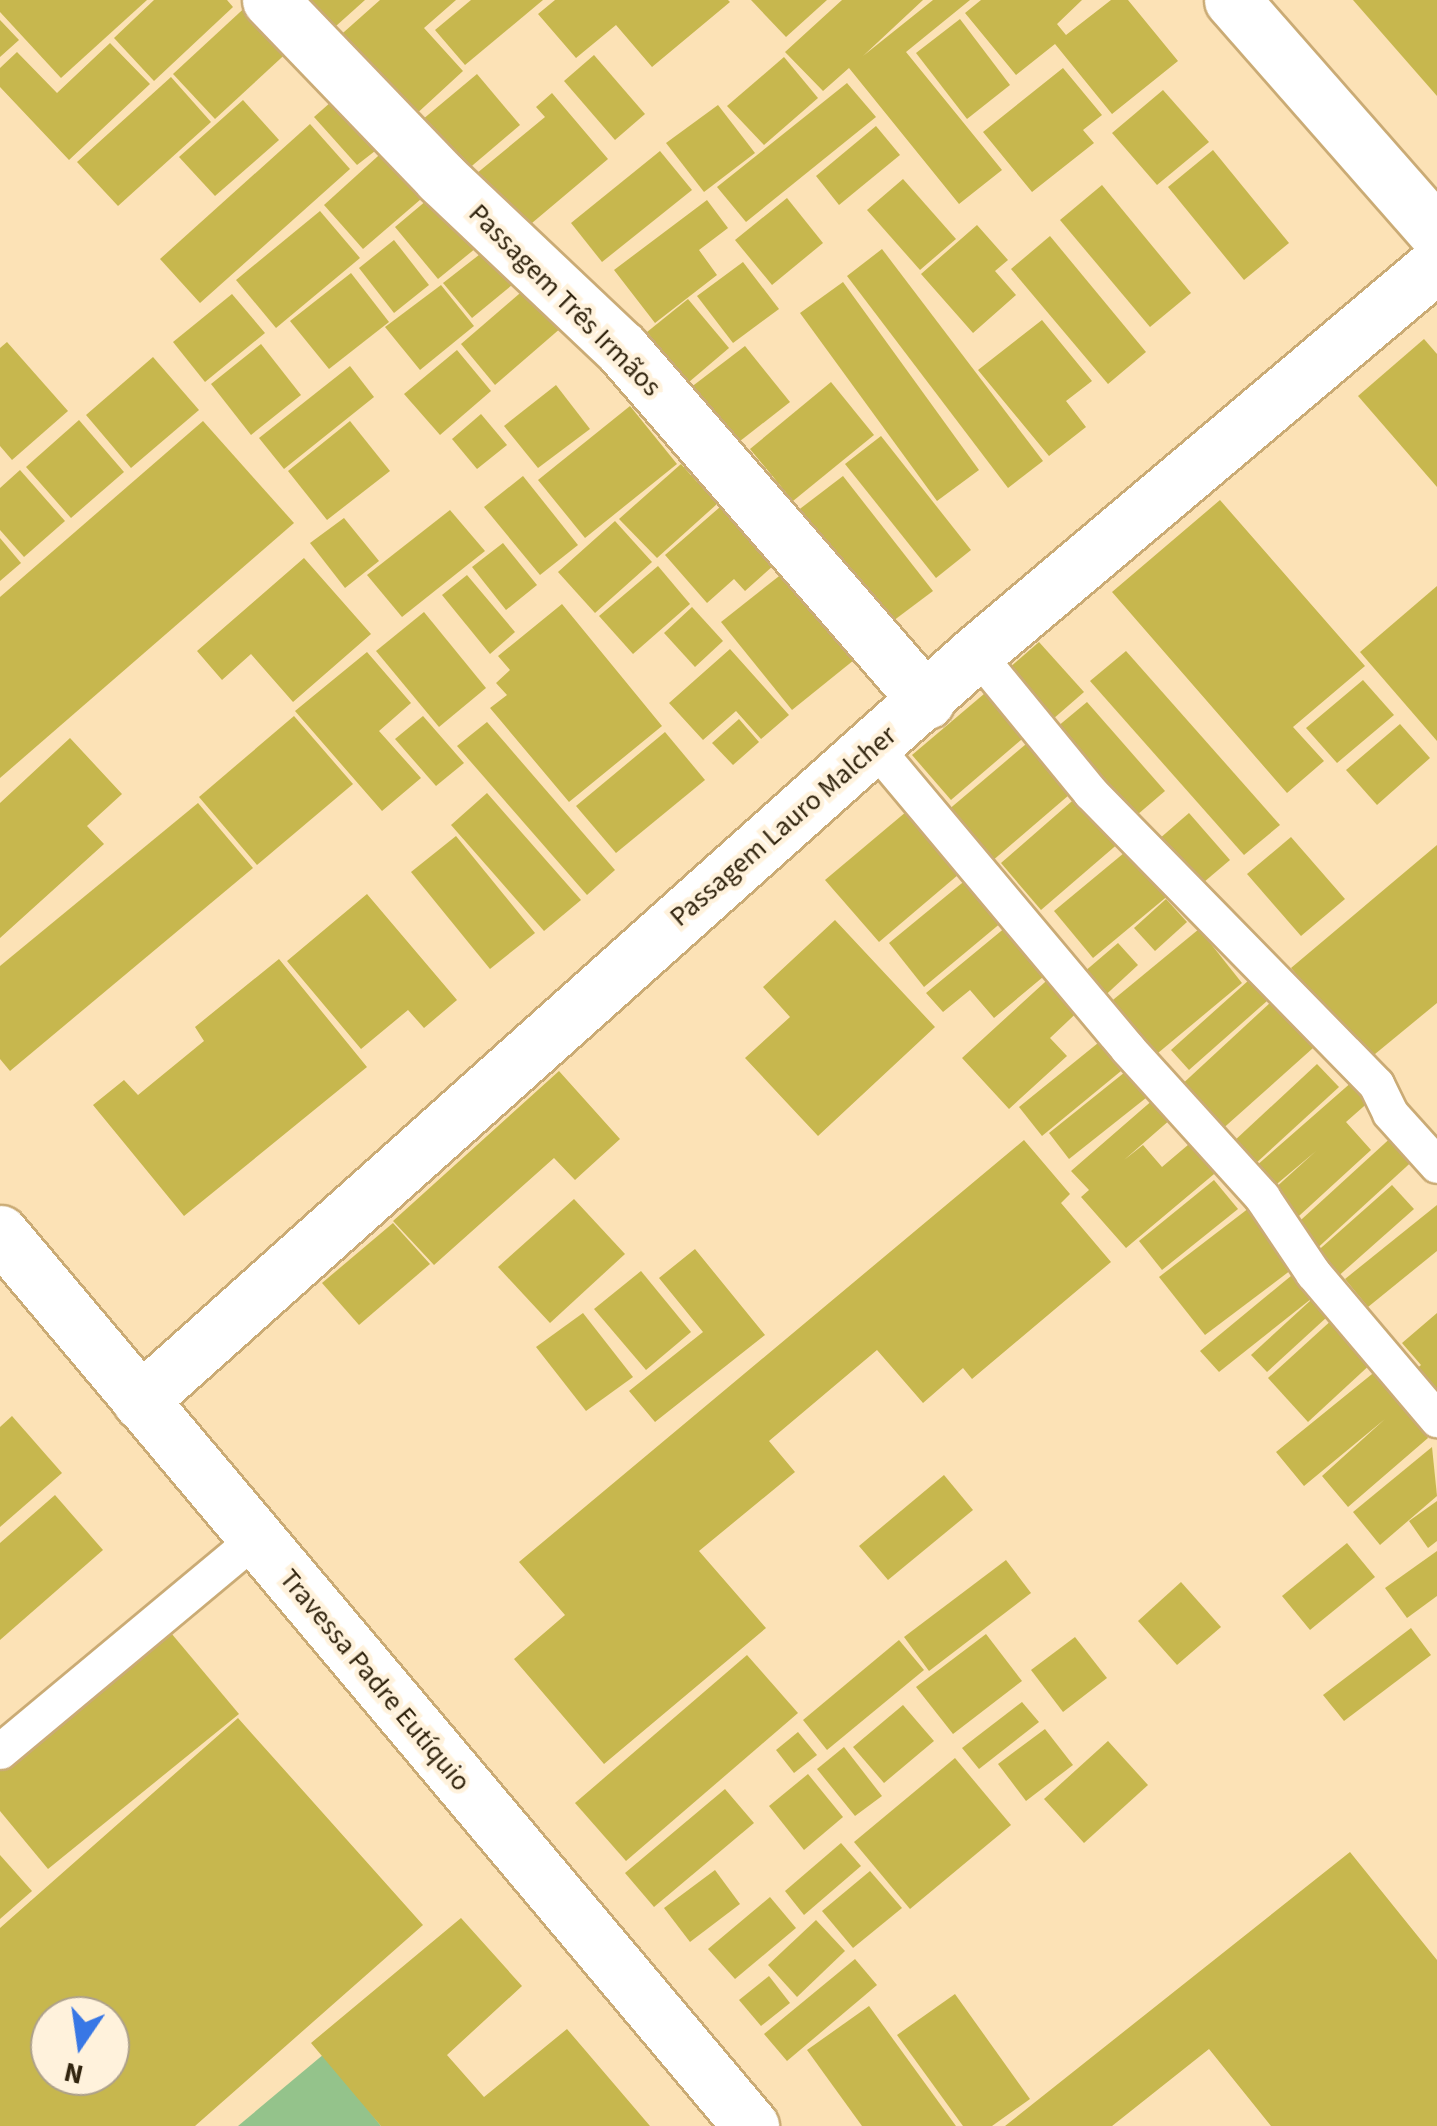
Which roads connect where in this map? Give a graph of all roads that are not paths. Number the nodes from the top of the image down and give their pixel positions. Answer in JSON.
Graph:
{"nodes":[{"id":1,"x":270,"y":0,"type":"edge"},
{"id":2,"x":1232,"y":0,"type":"edge"},
{"id":3,"x":1437,"y":233,"type":"edge"},
{"id":4,"x":1437,"y":264,"type":"edge"},
{"id":5,"x":976,"y":654,"type":"junction"},
{"id":6,"x":927,"y":701,"type":"junction"},
{"id":7,"x":873,"y":745,"type":"junction"},
{"id":8,"x":1437,"y":1165,"type":"edge"},
{"id":9,"x":0,"y":1233,"type":"edge"},
{"id":10,"x":140,"y":1401,"type":"junction"},
{"id":11,"x":1437,"y":1420,"type":"edge"},
{"id":12,"x":256,"y":1538,"type":"junction"},
{"id":13,"x":0,"y":1751,"type":"edge"},
{"id":14,"x":750,"y":2126,"type":"edge"}],
"edges":[{"from":1,"to":6,"type":"street","name":"Passagem Três Irmãos"},
{"from":2,"to":3,"type":"street"},
{"from":4,"to":5,"type":"street","name":"Passagem Lauro Malcher"},
{"from":5,"to":6,"type":"street","name":"Passagem Lauro Malcher"},
{"from":5,"to":8,"type":"lane"},
{"from":6,"to":7,"type":"street","name":"Passagem Lauro Malcher"},
{"from":7,"to":10,"type":"street","name":"Passagem Lauro Malcher"},
{"from":7,"to":11,"type":"lane"},
{"from":9,"to":10,"type":"street","name":"Travessa Padre Eutíquio"},
{"from":10,"to":12,"type":"street","name":"Travessa Padre Eutíquio"},
{"from":12,"to":13,"type":"lane"},
{"from":12,"to":14,"type":"street","name":"Travessa Padre Eutíquio"}]}
